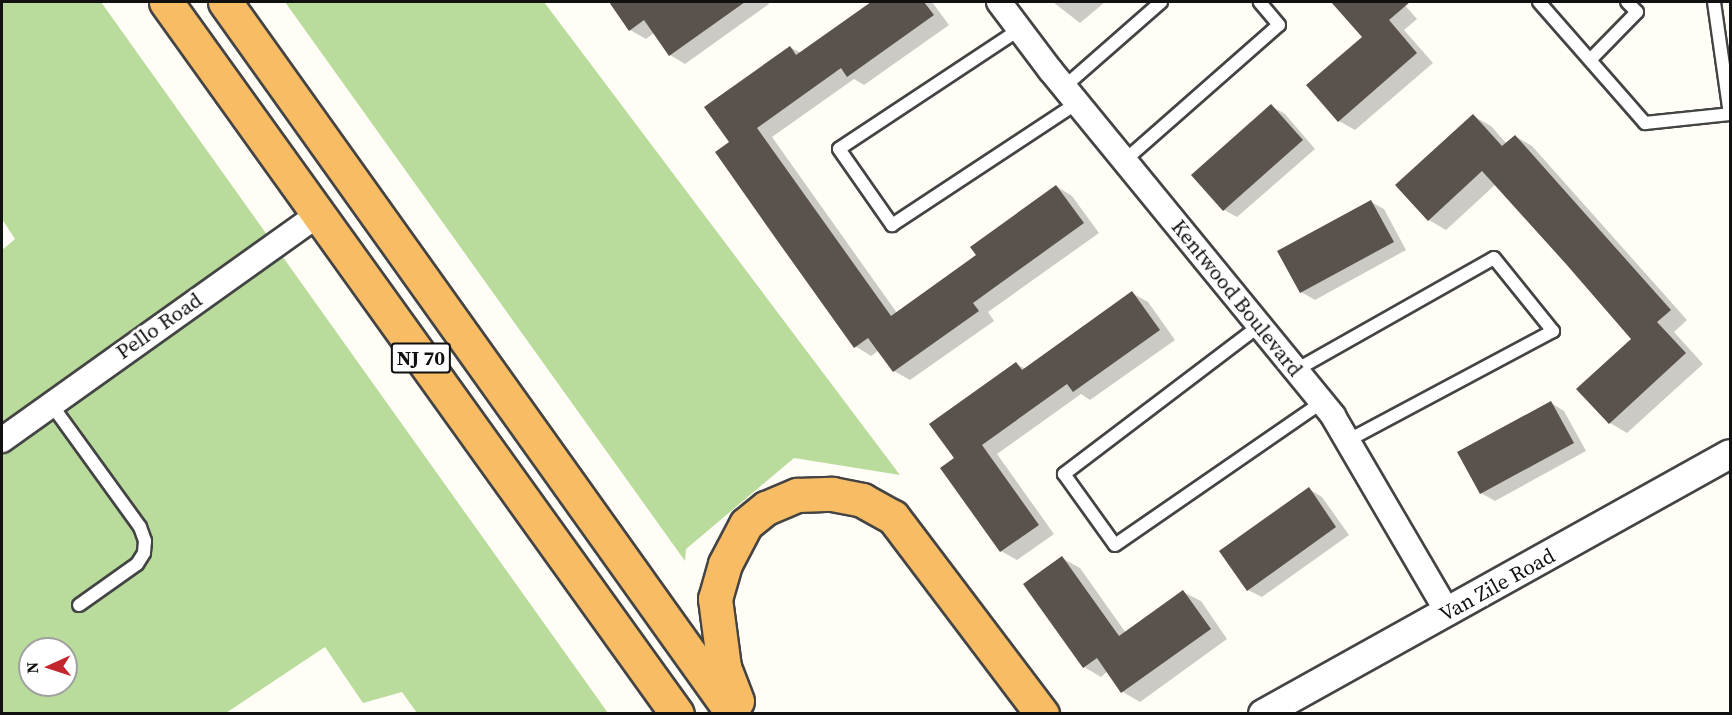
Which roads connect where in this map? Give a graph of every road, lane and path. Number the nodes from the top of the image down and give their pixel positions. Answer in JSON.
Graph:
{"nodes":[{"id":1,"x":166,"y":2,"type":"edge"},
{"id":2,"x":225,"y":2,"type":"edge"},
{"id":3,"x":999,"y":2,"type":"edge"},
{"id":4,"x":1161,"y":2,"type":"edge"},
{"id":5,"x":1260,"y":2,"type":"edge"},
{"id":6,"x":1539,"y":2,"type":"edge"},
{"id":7,"x":1627,"y":2,"type":"edge"},
{"id":8,"x":1714,"y":2,"type":"edge"},
{"id":9,"x":1020,"y":29,"type":"junction"},
{"id":10,"x":1590,"y":60,"type":"junction"},
{"id":11,"x":1070,"y":95,"type":"junction"},
{"id":12,"x":1730,"y":114,"type":"edge"},
{"id":13,"x":1124,"y":161,"type":"junction"},
{"id":14,"x":319,"y":214,"type":"junction"},
{"id":15,"x":1259,"y":326,"type":"junction"},
{"id":16,"x":1296,"y":370,"type":"junction"},
{"id":17,"x":1322,"y":402,"type":"junction"},
{"id":18,"x":51,"y":404,"type":"junction"},
{"id":19,"x":2,"y":440,"type":"edge"},
{"id":20,"x":1349,"y":441,"type":"junction"},
{"id":21,"x":1731,"y":454,"type":"edge"},
{"id":22,"x":80,"y":605,"type":"dead end"},
{"id":23,"x":1448,"y":613,"type":"junction"},
{"id":24,"x":677,"y":714,"type":"edge"},
{"id":25,"x":733,"y":714,"type":"edge"},
{"id":26,"x":742,"y":714,"type":"edge"},
{"id":27,"x":1042,"y":714,"type":"edge"},
{"id":28,"x":1263,"y":714,"type":"edge"}],
"edges":[{"from":1,"to":14,"type":"highway","number":"NJ 70"},
{"from":2,"to":25,"type":"highway","number":"NJ 70"},
{"from":3,"to":9,"type":"street","name":"Kentwood Boulevard"},
{"from":4,"to":11,"type":"lane"},
{"from":5,"to":13,"type":"lane"},
{"from":6,"to":10,"type":"lane"},
{"from":7,"to":10,"type":"lane"},
{"from":8,"to":12,"type":"lane"},
{"from":9,"to":11,"type":"street","name":"Kentwood Boulevard"},
{"from":9,"to":11,"type":"lane"},
{"from":10,"to":12,"type":"lane"},
{"from":11,"to":13,"type":"street","name":"Kentwood Boulevard"},
{"from":13,"to":15,"type":"street","name":"Kentwood Boulevard"},
{"from":14,"to":18,"type":"street","name":"Pello Road"},
{"from":14,"to":24,"type":"highway","number":"NJ 70"},
{"from":15,"to":16,"type":"street","name":"Kentwood Boulevard"},
{"from":15,"to":17,"type":"lane"},
{"from":16,"to":17,"type":"street","name":"Kentwood Boulevard"},
{"from":16,"to":20,"type":"lane"},
{"from":17,"to":20,"type":"street","name":"Kentwood Boulevard"},
{"from":18,"to":19,"type":"street","name":"Pello Road"},
{"from":18,"to":22,"type":"lane"},
{"from":20,"to":23,"type":"street","name":"Kentwood Boulevard"},
{"from":21,"to":23,"type":"street","name":"Van Zile Road"},
{"from":23,"to":28,"type":"street","name":"Van Zile Road"},
{"from":26,"to":27,"type":"highway"}]}
